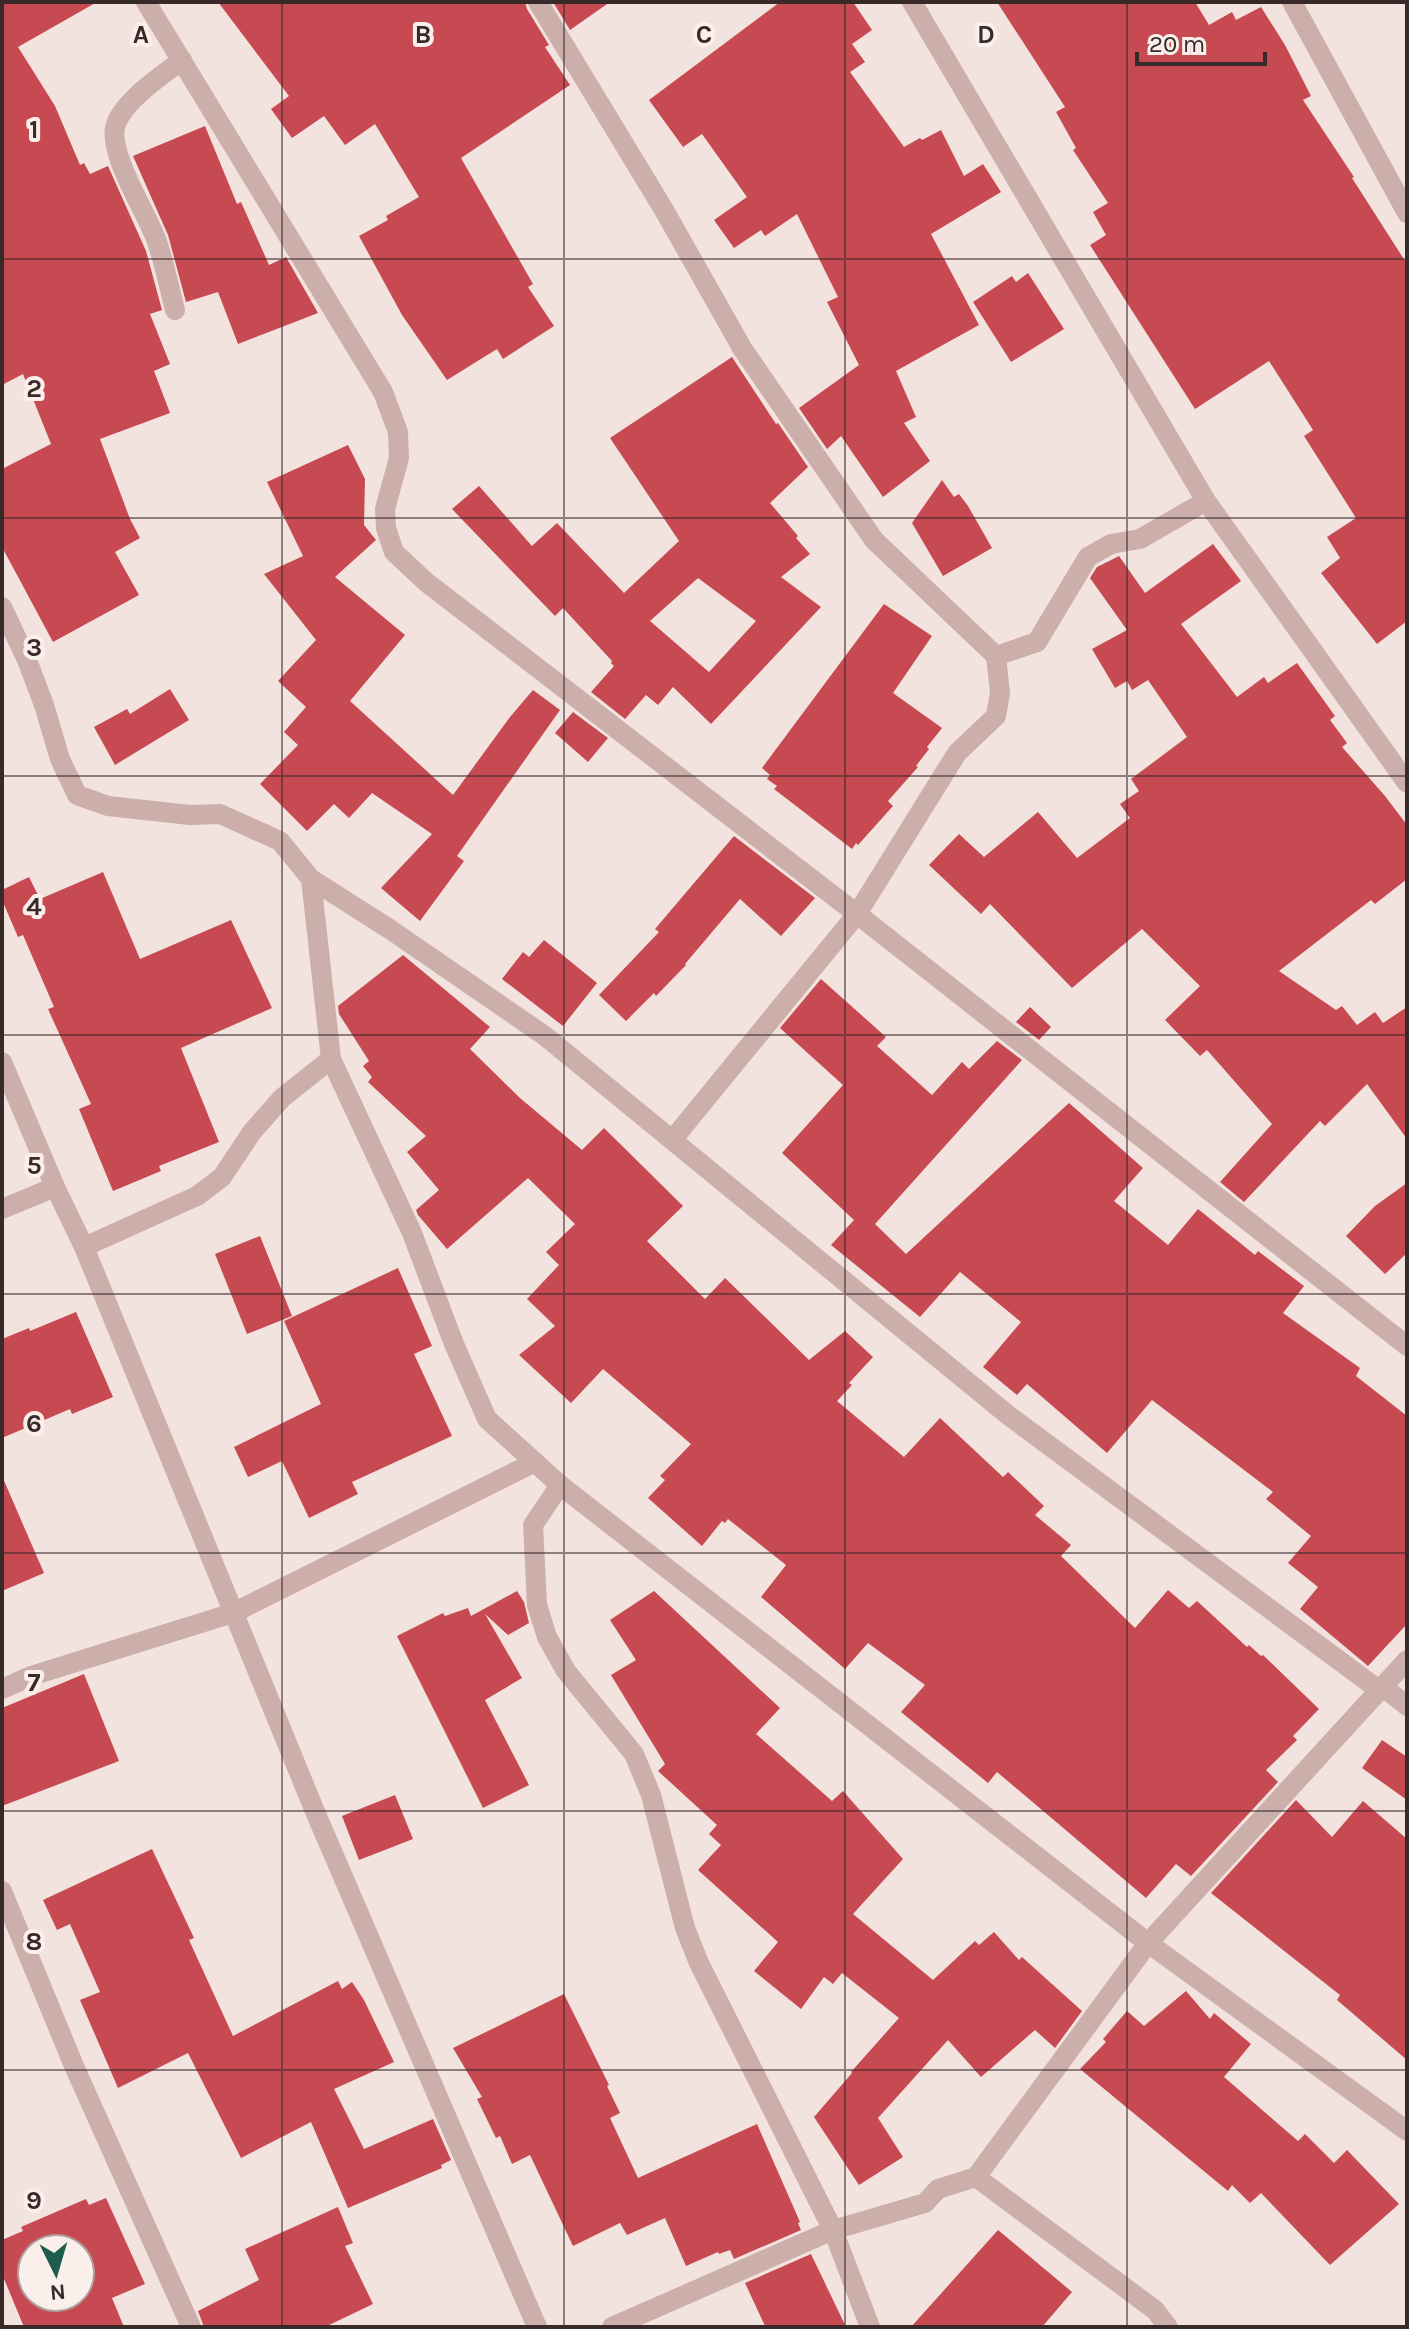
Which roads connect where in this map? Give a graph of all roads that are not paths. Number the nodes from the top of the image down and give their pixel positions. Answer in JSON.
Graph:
{"nodes":[{"id":1,"x":146,"y":2,"type":"edge"},
{"id":2,"x":538,"y":2,"type":"edge"},
{"id":3,"x":912,"y":2,"type":"edge"},
{"id":4,"x":1292,"y":2,"type":"edge"},
{"id":5,"x":182,"y":60,"type":"junction"},
{"id":6,"x":1407,"y":213,"type":"edge"},
{"id":7,"x":175,"y":310,"type":"dead end"},
{"id":8,"x":1206,"y":501,"type":"junction"},
{"id":9,"x":2,"y":607,"type":"edge"},
{"id":10,"x":996,"y":656,"type":"junction"},
{"id":11,"x":1407,"y":783,"type":"edge"},
{"id":12,"x":311,"y":879,"type":"junction"},
{"id":13,"x":857,"y":914,"type":"junction"},
{"id":14,"x":331,"y":1059,"type":"junction"},
{"id":15,"x":2,"y":1062,"type":"edge"},
{"id":16,"x":673,"y":1139,"type":"junction"},
{"id":17,"x":55,"y":1187,"type":"junction"},
{"id":18,"x":2,"y":1209,"type":"edge"},
{"id":19,"x":84,"y":1247,"type":"junction"},
{"id":20,"x":1407,"y":1346,"type":"edge"},
{"id":21,"x":535,"y":1462,"type":"junction"},
{"id":22,"x":560,"y":1485,"type":"junction"},
{"id":23,"x":233,"y":1613,"type":"junction"},
{"id":24,"x":1407,"y":1660,"type":"edge"},
{"id":25,"x":1382,"y":1686,"type":"junction"},
{"id":26,"x":2,"y":1689,"type":"edge"},
{"id":27,"x":1407,"y":1706,"type":"edge"},
{"id":28,"x":2,"y":1891,"type":"edge"},
{"id":29,"x":1148,"y":1943,"type":"junction"},
{"id":30,"x":1407,"y":2131,"type":"edge"},
{"id":31,"x":976,"y":2177,"type":"junction"},
{"id":32,"x":833,"y":2230,"type":"junction"},
{"id":33,"x":191,"y":2327,"type":"edge"},
{"id":34,"x":537,"y":2327,"type":"edge"},
{"id":35,"x":612,"y":2327,"type":"edge"},
{"id":36,"x":870,"y":2327,"type":"edge"},
{"id":37,"x":1168,"y":2327,"type":"edge"}],
"edges":[{"from":1,"to":5,"type":"street"},
{"from":2,"to":10,"type":"street"},
{"from":3,"to":8,"type":"street"},
{"from":4,"to":6,"type":"street"},
{"from":5,"to":7,"type":"street"},
{"from":5,"to":13,"type":"street"},
{"from":8,"to":10,"type":"street"},
{"from":8,"to":11,"type":"street"},
{"from":9,"to":12,"type":"street"},
{"from":10,"to":13,"type":"street"},
{"from":12,"to":14,"type":"street"},
{"from":12,"to":16,"type":"street"},
{"from":13,"to":16,"type":"street"},
{"from":13,"to":20,"type":"street"},
{"from":14,"to":19,"type":"street"},
{"from":14,"to":21,"type":"street"},
{"from":15,"to":17,"type":"street"},
{"from":16,"to":25,"type":"street"},
{"from":17,"to":18,"type":"street"},
{"from":17,"to":19,"type":"street"},
{"from":19,"to":23,"type":"street"},
{"from":21,"to":22,"type":"street"},
{"from":21,"to":23,"type":"street"},
{"from":22,"to":29,"type":"street"},
{"from":22,"to":32,"type":"street"},
{"from":23,"to":26,"type":"street"},
{"from":23,"to":34,"type":"street"},
{"from":24,"to":25,"type":"street"},
{"from":25,"to":27,"type":"street"},
{"from":25,"to":29,"type":"street"},
{"from":28,"to":33,"type":"street"},
{"from":29,"to":30,"type":"street"},
{"from":29,"to":31,"type":"street"},
{"from":31,"to":32,"type":"street"},
{"from":31,"to":37,"type":"street"},
{"from":32,"to":35,"type":"street"},
{"from":32,"to":36,"type":"street"}]}
